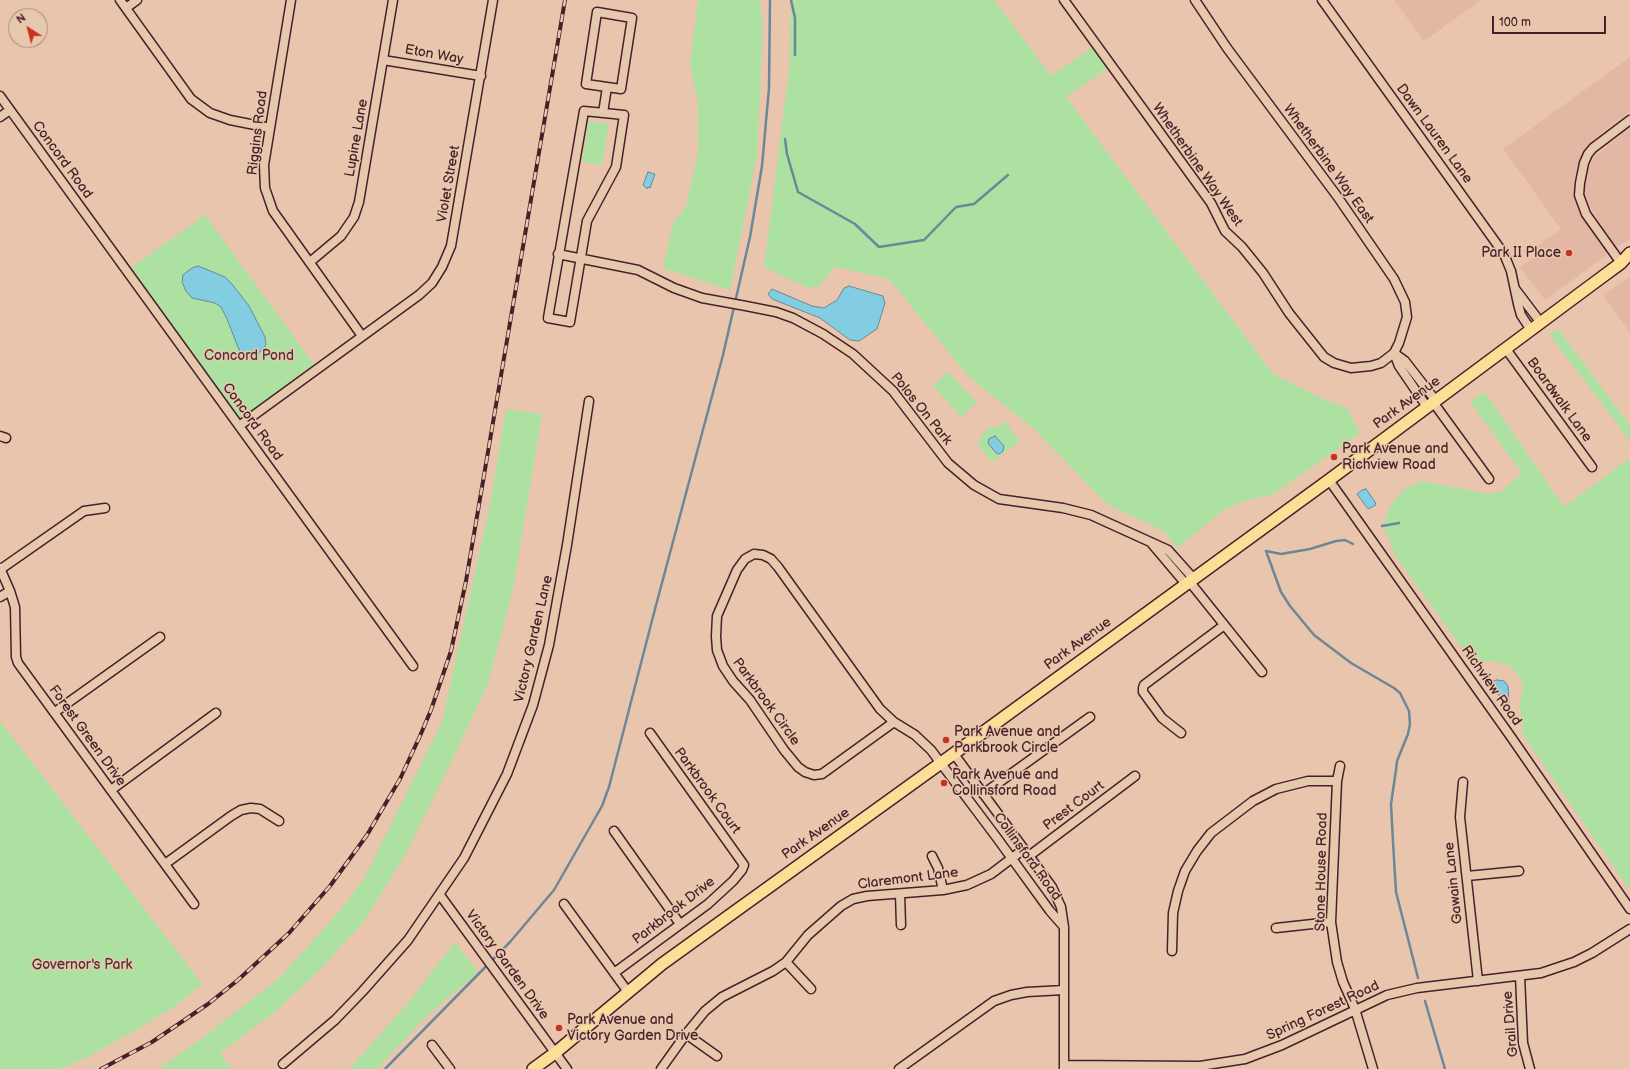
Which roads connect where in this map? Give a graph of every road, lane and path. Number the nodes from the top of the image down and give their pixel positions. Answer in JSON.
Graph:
{"nodes":[{"id":1,"x":120,"y":0,"type":"edge"},
{"id":2,"x":137,"y":0,"type":"edge"},
{"id":3,"x":291,"y":0,"type":"edge"},
{"id":4,"x":393,"y":0,"type":"edge"},
{"id":5,"x":494,"y":0,"type":"edge"},
{"id":6,"x":1064,"y":0,"type":"edge"},
{"id":7,"x":1195,"y":0,"type":"edge"},
{"id":8,"x":1322,"y":0,"type":"edge"},
{"id":9,"x":126,"y":8,"type":"junction"},
{"id":10,"x":383,"y":60,"type":"junction"},
{"id":11,"x":481,"y":76,"type":"junction"},
{"id":12,"x":607,"y":87,"type":"junction"},
{"id":13,"x":0,"y":96,"type":"edge"},
{"id":14,"x":10,"y":110,"type":"junction"},
{"id":15,"x":603,"y":113,"type":"junction"},
{"id":16,"x":0,"y":117,"type":"edge"},
{"id":17,"x":1630,"y":120,"type":"edge"},
{"id":18,"x":270,"y":128,"type":"junction"},
{"id":19,"x":1630,"y":253,"type":"edge"},
{"id":20,"x":558,"y":254,"type":"junction"},
{"id":21,"x":581,"y":258,"type":"junction"},
{"id":22,"x":1626,"y":261,"type":"edge"},
{"id":23,"x":310,"y":262,"type":"junction"},
{"id":24,"x":1515,"y":289,"type":"junction"},
{"id":25,"x":1541,"y":323,"type":"junction"},
{"id":26,"x":1531,"y":330,"type":"junction"},
{"id":27,"x":362,"y":336,"type":"junction"},
{"id":28,"x":1506,"y":349,"type":"junction"},
{"id":29,"x":1394,"y":353,"type":"junction"},
{"id":30,"x":589,"y":401,"type":"dead end"},
{"id":31,"x":1432,"y":403,"type":"junction"},
{"id":32,"x":239,"y":426,"type":"junction"},
{"id":33,"x":1592,"y":467,"type":"dead end"},
{"id":34,"x":1489,"y":479,"type":"dead end"},
{"id":35,"x":1329,"y":480,"type":"junction"},
{"id":36,"x":105,"y":508,"type":"dead end"},
{"id":37,"x":0,"y":569,"type":"edge"},
{"id":38,"x":1189,"y":581,"type":"junction"},
{"id":39,"x":10,"y":591,"type":"junction"},
{"id":40,"x":0,"y":597,"type":"edge"},
{"id":41,"x":1224,"y":626,"type":"junction"},
{"id":42,"x":160,"y":637,"type":"dead end"},
{"id":43,"x":413,"y":666,"type":"dead end"},
{"id":44,"x":1262,"y":672,"type":"dead end"},
{"id":45,"x":55,"y":712,"type":"junction"},
{"id":46,"x":216,"y":713,"type":"dead end"},
{"id":47,"x":1090,"y":717,"type":"dead end"},
{"id":48,"x":894,"y":722,"type":"junction"},
{"id":49,"x":650,"y":733,"type":"dead end"},
{"id":50,"x":1181,"y":733,"type":"dead end"},
{"id":51,"x":954,"y":754,"type":"junction"},
{"id":52,"x":941,"y":763,"type":"junction"},
{"id":53,"x":1340,"y":766,"type":"dead end"},
{"id":54,"x":1135,"y":776,"type":"dead end"},
{"id":55,"x":1337,"y":781,"type":"junction"},
{"id":56,"x":1463,"y":782,"type":"dead end"},
{"id":57,"x":111,"y":790,"type":"junction"},
{"id":58,"x":983,"y":794,"type":"junction"},
{"id":59,"x":279,"y":821,"type":"dead end"},
{"id":60,"x":1009,"y":829,"type":"junction"},
{"id":61,"x":614,"y":832,"type":"dead end"},
{"id":62,"x":997,"y":838,"type":"junction"},
{"id":63,"x":1026,"y":853,"type":"junction"},
{"id":64,"x":932,"y":856,"type":"dead end"},
{"id":65,"x":1012,"y":858,"type":"junction"},
{"id":66,"x":165,"y":864,"type":"junction"},
{"id":67,"x":744,"y":865,"type":"joint"},
{"id":68,"x":1519,"y":871,"type":"dead end"},
{"id":69,"x":1467,"y":876,"type":"junction"},
{"id":70,"x":943,"y":890,"type":"junction"},
{"id":71,"x":900,"y":894,"type":"junction"},
{"id":72,"x":440,"y":895,"type":"junction"},
{"id":73,"x":194,"y":904,"type":"dead end"},
{"id":74,"x":564,"y":904,"type":"dead end"},
{"id":75,"x":1630,"y":909,"type":"edge"},
{"id":76,"x":1331,"y":922,"type":"junction"},
{"id":77,"x":680,"y":924,"type":"junction"},
{"id":78,"x":901,"y":925,"type":"dead end"},
{"id":79,"x":1064,"y":927,"type":"junction"},
{"id":80,"x":1276,"y":928,"type":"dead end"},
{"id":81,"x":1630,"y":929,"type":"edge"},
{"id":82,"x":1172,"y":951,"type":"dead end"},
{"id":83,"x":786,"y":962,"type":"junction"},
{"id":84,"x":614,"y":973,"type":"junction"},
{"id":85,"x":1520,"y":976,"type":"junction"},
{"id":86,"x":1478,"y":981,"type":"junction"},
{"id":87,"x":811,"y":989,"type":"dead end"},
{"id":88,"x":1064,"y":990,"type":"junction"},
{"id":89,"x":628,"y":992,"type":"junction"},
{"id":90,"x":1355,"y":1009,"type":"junction"},
{"id":91,"x":686,"y":1034,"type":"junction"},
{"id":92,"x":432,"y":1045,"type":"dead end"},
{"id":93,"x":555,"y":1053,"type":"junction"},
{"id":94,"x":717,"y":1056,"type":"dead end"},
{"id":95,"x":283,"y":1064,"type":"dead end"},
{"id":96,"x":1064,"y":1067,"type":"edge"},
{"id":97,"x":1169,"y":1067,"type":"edge"},
{"id":98,"x":450,"y":1069,"type":"edge"},
{"id":99,"x":532,"y":1069,"type":"edge"},
{"id":100,"x":567,"y":1069,"type":"edge"},
{"id":101,"x":661,"y":1069,"type":"edge"},
{"id":102,"x":899,"y":1069,"type":"edge"},
{"id":103,"x":1373,"y":1069,"type":"edge"},
{"id":104,"x":1530,"y":1069,"type":"edge"}],
"edges":[{"from":1,"to":9,"type":"street"},
{"from":2,"to":9,"type":"street"},
{"from":3,"to":18,"type":"street","name":"Riggins Road"},
{"from":4,"to":10,"type":"street","name":"Lupine Lane"},
{"from":5,"to":11,"type":"street","name":"Violet Street"},
{"from":6,"to":29,"type":"street","name":"Whetherbine Way West"},
{"from":7,"to":29,"type":"street","name":"Whetherbine Way East"},
{"from":8,"to":24,"type":"street","name":"Dawn Lauren Lane"},
{"from":9,"to":18,"type":"street"},
{"from":10,"to":11,"type":"street","name":"Eton Way"},
{"from":10,"to":23,"type":"street","name":"Lupine Lane"},
{"from":11,"to":27,"type":"street","name":"Violet Street"},
{"from":12,"to":12,"type":"street"},
{"from":12,"to":15,"type":"street"},
{"from":13,"to":14,"type":"street","name":"Concord Road"},
{"from":14,"to":16,"type":"street"},
{"from":14,"to":32,"type":"street","name":"Concord Road"},
{"from":15,"to":20,"type":"street"},
{"from":15,"to":21,"type":"street"},
{"from":17,"to":22,"type":"street"},
{"from":18,"to":23,"type":"street","name":"Riggins Road"},
{"from":19,"to":22,"type":"main road","name":"Park Avenue"},
{"from":20,"to":21,"type":"street","name":"Polos On Park"},
{"from":20,"to":21,"type":"street"},
{"from":21,"to":38,"type":"street","name":"Polos On Park"},
{"from":22,"to":25,"type":"main road","name":"Park Avenue"},
{"from":23,"to":27,"type":"street","name":"Riggins Road"},
{"from":24,"to":25,"type":"street","name":"Dawn Lauren Lane"},
{"from":24,"to":26,"type":"street","name":"Dawn Lauren Lane"},
{"from":25,"to":26,"type":"main road","name":"Park Avenue"},
{"from":26,"to":28,"type":"main road","name":"Park Avenue"},
{"from":27,"to":32,"type":"street","name":"Violet Street"},
{"from":28,"to":31,"type":"main road","name":"Park Avenue"},
{"from":28,"to":33,"type":"street","name":"Boardwalk Lane"},
{"from":29,"to":31,"type":"street"},
{"from":30,"to":72,"type":"street","name":"Victory Garden Lane"},
{"from":31,"to":34,"type":"street"},
{"from":31,"to":35,"type":"main road","name":"Park Avenue"},
{"from":32,"to":43,"type":"street","name":"Concord Road"},
{"from":35,"to":38,"type":"main road","name":"Park Avenue"},
{"from":35,"to":75,"type":"street","name":"Richview Road"},
{"from":36,"to":37,"type":"street"},
{"from":37,"to":39,"type":"street","name":"Forest Green Drive"},
{"from":38,"to":41,"type":"street","name":"Polos On Park"},
{"from":38,"to":51,"type":"main road","name":"Park Avenue"},
{"from":39,"to":40,"type":"street"},
{"from":39,"to":45,"type":"street","name":"Forest Green Drive"},
{"from":41,"to":44,"type":"street","name":"Polos On Park"},
{"from":41,"to":50,"type":"street"},
{"from":42,"to":45,"type":"street"},
{"from":45,"to":57,"type":"street","name":"Forest Green Drive"},
{"from":46,"to":57,"type":"street"},
{"from":47,"to":58,"type":"street"},
{"from":48,"to":48,"type":"street","name":"Parkbrook Circle"},
{"from":48,"to":52,"type":"street","name":"Parkbrook Circle"},
{"from":49,"to":67,"type":"street","name":"Parkbrook Court"},
{"from":51,"to":52,"type":"main road","name":"Park Avenue"},
{"from":51,"to":58,"type":"street","name":"Collinsford Road"},
{"from":52,"to":62,"type":"street","name":"Collinsford Road"},
{"from":52,"to":89,"type":"main road","name":"Park Avenue"},
{"from":53,"to":55,"type":"street","name":"Stone House Road"},
{"from":54,"to":63,"type":"street","name":"Prest Court"},
{"from":55,"to":76,"type":"street","name":"Stone House Road"},
{"from":55,"to":82,"type":"street"},
{"from":56,"to":69,"type":"street","name":"Gawain Lane"},
{"from":57,"to":66,"type":"street","name":"Forest Green Drive"},
{"from":58,"to":60,"type":"street","name":"Collinsford Road"},
{"from":59,"to":66,"type":"street"},
{"from":60,"to":62,"type":"street"},
{"from":60,"to":63,"type":"street","name":"Collinsford Road"},
{"from":61,"to":77,"type":"street"},
{"from":62,"to":65,"type":"street","name":"Collinsford Road"},
{"from":63,"to":65,"type":"street","name":"Claremont Lane"},
{"from":63,"to":79,"type":"street","name":"Collinsford Road"},
{"from":64,"to":70,"type":"street"},
{"from":65,"to":70,"type":"street","name":"Claremont Lane"},
{"from":65,"to":79,"type":"street","name":"Collinsford Road"},
{"from":66,"to":73,"type":"street","name":"Forest Green Drive"},
{"from":67,"to":77,"type":"street","name":"Parkbrook Drive"},
{"from":68,"to":69,"type":"street"},
{"from":69,"to":86,"type":"street","name":"Gawain Lane"},
{"from":70,"to":71,"type":"street","name":"Claremont Lane"},
{"from":71,"to":78,"type":"street"},
{"from":71,"to":83,"type":"street","name":"Claremont Lane"},
{"from":72,"to":93,"type":"street","name":"Victory Garden Drive"},
{"from":72,"to":95,"type":"street","name":"Victory Garden Lane"},
{"from":74,"to":84,"type":"street"},
{"from":76,"to":80,"type":"street"},
{"from":76,"to":90,"type":"street","name":"Stone House Road"},
{"from":77,"to":84,"type":"street","name":"Parkbrook Drive"},
{"from":79,"to":88,"type":"street","name":"Collinsford Road"},
{"from":81,"to":85,"type":"street","name":"Spring Forest Road"},
{"from":83,"to":87,"type":"street"},
{"from":83,"to":91,"type":"street","name":"Claremont Lane"},
{"from":84,"to":89,"type":"street"},
{"from":85,"to":86,"type":"street","name":"Spring Forest Road"},
{"from":85,"to":104,"type":"street","name":"Grail Drive"},
{"from":86,"to":90,"type":"street","name":"Spring Forest Road"},
{"from":88,"to":96,"type":"street","name":"Collinsford Road"},
{"from":88,"to":102,"type":"street"},
{"from":89,"to":93,"type":"main road","name":"Park Avenue"},
{"from":90,"to":97,"type":"street","name":"Spring Forest Road"},
{"from":90,"to":103,"type":"street","name":"Stone House Road"},
{"from":91,"to":94,"type":"street"},
{"from":91,"to":101,"type":"street","name":"Claremont Lane"},
{"from":92,"to":98,"type":"street"},
{"from":93,"to":99,"type":"main road","name":"Park Avenue"},
{"from":93,"to":100,"type":"street","name":"Victory Garden Drive"},
{"from":96,"to":97,"type":"street","name":"Spring Forest Road"}]}
